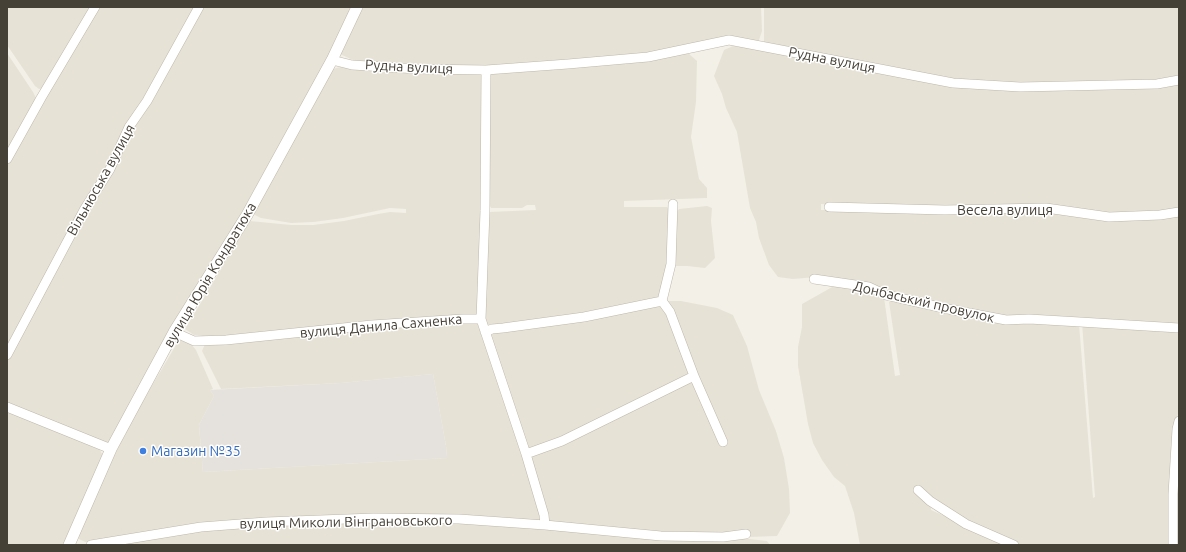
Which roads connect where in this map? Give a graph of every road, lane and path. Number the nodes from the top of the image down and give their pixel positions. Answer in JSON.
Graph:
{"nodes":[{"id":1,"x":95,"y":7,"type":"edge"},
{"id":2,"x":199,"y":7,"type":"edge"},
{"id":3,"x":357,"y":7,"type":"edge"},
{"id":4,"x":332,"y":60,"type":"junction"},
{"id":5,"x":486,"y":70,"type":"junction"},
{"id":6,"x":1179,"y":80,"type":"edge"},
{"id":7,"x":7,"y":159,"type":"edge"},
{"id":8,"x":673,"y":204,"type":"dead end"},
{"id":9,"x":830,"y":207,"type":"dead end"},
{"id":10,"x":1179,"y":212,"type":"edge"},
{"id":11,"x":814,"y":279,"type":"dead end"},
{"id":12,"x":662,"y":301,"type":"junction"},
{"id":13,"x":481,"y":319,"type":"junction"},
{"id":14,"x":1179,"y":328,"type":"edge"},
{"id":15,"x":174,"y":332,"type":"junction"},
{"id":16,"x":485,"y":332,"type":"junction"},
{"id":17,"x":7,"y":355,"type":"edge"},
{"id":18,"x":694,"y":376,"type":"junction"},
{"id":19,"x":7,"y":407,"type":"edge"},
{"id":20,"x":1179,"y":421,"type":"edge"},
{"id":21,"x":723,"y":442,"type":"dead end"},
{"id":22,"x":111,"y":449,"type":"junction"},
{"id":23,"x":526,"y":454,"type":"junction"},
{"id":24,"x":918,"y":490,"type":"dead end"},
{"id":25,"x":1176,"y":494,"type":"edge"},
{"id":26,"x":545,"y":525,"type":"junction"},
{"id":27,"x":746,"y":534,"type":"dead end"},
{"id":28,"x":69,"y":545,"type":"edge"},
{"id":29,"x":91,"y":545,"type":"edge"},
{"id":30,"x":1014,"y":545,"type":"edge"},
{"id":31,"x":1173,"y":545,"type":"edge"}],
"edges":[{"from":1,"to":7,"type":"street"},
{"from":2,"to":17,"type":"street","name":"Вільнюська вулиця"},
{"from":3,"to":4,"type":"street","name":"вулиця Юрія Кондратюка"},
{"from":4,"to":5,"type":"street","name":"Рудна вулиця"},
{"from":4,"to":15,"type":"street","name":"вулиця Юрія Кондратюка"},
{"from":5,"to":6,"type":"street","name":"Рудна вулиця"},
{"from":5,"to":13,"type":"street","name":"вулиця Данила Сахненка"},
{"from":8,"to":12,"type":"street"},
{"from":9,"to":10,"type":"street","name":"Весела вулиця"},
{"from":11,"to":14,"type":"street","name":"Донбаський провулок"},
{"from":12,"to":16,"type":"street"},
{"from":12,"to":18,"type":"street"},
{"from":13,"to":15,"type":"street","name":"вулиця Данила Сахненка"},
{"from":13,"to":16,"type":"street"},
{"from":15,"to":22,"type":"street","name":"вулиця Юрія Кондратюка"},
{"from":16,"to":23,"type":"street"},
{"from":18,"to":21,"type":"street"},
{"from":18,"to":23,"type":"street"},
{"from":19,"to":22,"type":"street"},
{"from":20,"to":25,"type":"street"},
{"from":22,"to":28,"type":"street","name":"вулиця Юрія Кондратюка"},
{"from":23,"to":26,"type":"street"},
{"from":24,"to":30,"type":"street"},
{"from":25,"to":31,"type":"street"},
{"from":26,"to":27,"type":"street","name":"вулиця Миколи Вінграновського"},
{"from":26,"to":29,"type":"street","name":"вулиця Миколи Вінграновського"}]}
